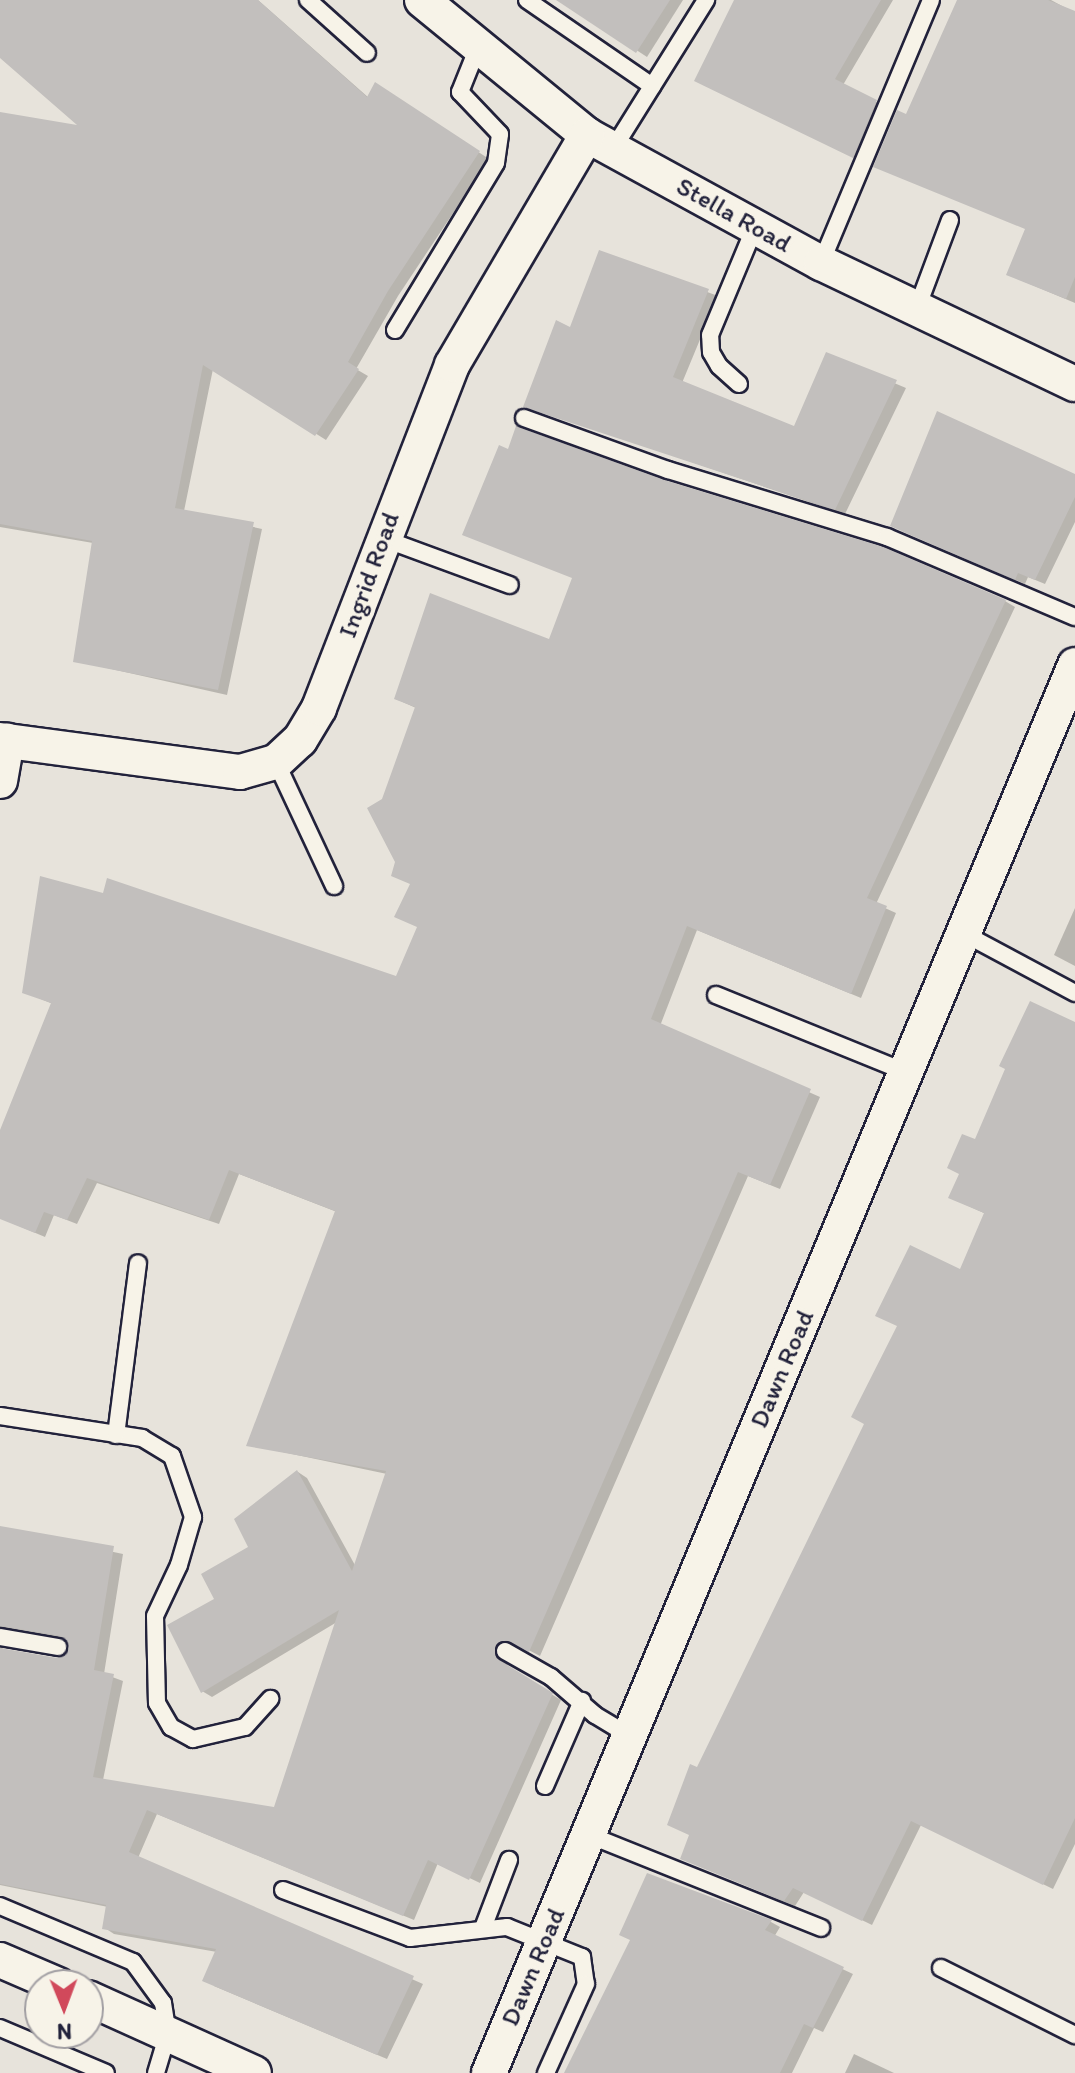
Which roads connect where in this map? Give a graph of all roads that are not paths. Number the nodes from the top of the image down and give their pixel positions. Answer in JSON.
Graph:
{"nodes":[{"id":1,"x":308,"y":0,"type":"edge"},
{"id":2,"x":422,"y":0,"type":"edge"},
{"id":3,"x":527,"y":0,"type":"edge"},
{"id":4,"x":706,"y":0,"type":"edge"},
{"id":5,"x":931,"y":0,"type":"edge"},
{"id":6,"x":478,"y":47,"type":"junction"},
{"id":7,"x":367,"y":53,"type":"dead end"},
{"id":8,"x":652,"y":86,"type":"junction"},
{"id":9,"x":600,"y":142,"type":"junction"},
{"id":10,"x":950,"y":220,"type":"dead end"},
{"id":11,"x":755,"y":227,"type":"junction"},
{"id":12,"x":821,"y":263,"type":"junction"},
{"id":13,"x":916,"y":311,"type":"junction"},
{"id":14,"x":395,"y":330,"type":"dead end"},
{"id":15,"x":739,"y":384,"type":"dead end"},
{"id":16,"x":1075,"y":384,"type":"edge"},
{"id":17,"x":524,"y":418,"type":"dead end"},
{"id":18,"x":382,"y":538,"type":"junction"},
{"id":19,"x":510,"y":585,"type":"dead end"},
{"id":20,"x":1075,"y":617,"type":"edge"},
{"id":21,"x":1075,"y":665,"type":"edge"},
{"id":22,"x":4,"y":740,"type":"edge"},
{"id":23,"x":276,"y":762,"type":"junction"},
{"id":24,"x":0,"y":781,"type":"edge"},
{"id":25,"x":334,"y":886,"type":"dead end"},
{"id":26,"x":963,"y":933,"type":"junction"},
{"id":27,"x":1075,"y":993,"type":"edge"},
{"id":28,"x":716,"y":995,"type":"dead end"},
{"id":29,"x":906,"y":1072,"type":"junction"},
{"id":30,"x":138,"y":1263,"type":"dead end"},
{"id":31,"x":0,"y":1416,"type":"edge"},
{"id":32,"x":116,"y":1435,"type":"junction"},
{"id":33,"x":0,"y":1637,"type":"edge"},
{"id":34,"x":58,"y":1647,"type":"dead end"},
{"id":35,"x":505,"y":1651,"type":"dead end"},
{"id":36,"x":270,"y":1699,"type":"dead end"},
{"id":37,"x":582,"y":1701,"type":"junction"},
{"id":38,"x":630,"y":1736,"type":"junction"},
{"id":39,"x":545,"y":1786,"type":"dead end"},
{"id":40,"x":589,"y":1835,"type":"junction"},
{"id":41,"x":509,"y":1860,"type":"dead end"},
{"id":42,"x":283,"y":1890,"type":"dead end"},
{"id":43,"x":0,"y":1906,"type":"edge"},
{"id":44,"x":483,"y":1928,"type":"junction"},
{"id":45,"x":821,"y":1928,"type":"dead end"},
{"id":46,"x":545,"y":1938,"type":"junction"},
{"id":47,"x":0,"y":1960,"type":"edge"},
{"id":48,"x":941,"y":1968,"type":"dead end"},
{"id":49,"x":24,"y":1970,"type":"edge"},
{"id":50,"x":104,"y":2005,"type":"edge"},
{"id":51,"x":0,"y":2028,"type":"edge"},
{"id":52,"x":168,"y":2033,"type":"junction"},
{"id":53,"x":1075,"y":2035,"type":"edge"},
{"id":54,"x":207,"y":2063,"type":"edge"},
{"id":55,"x":106,"y":2073,"type":"edge"},
{"id":56,"x":156,"y":2073,"type":"edge"},
{"id":57,"x":254,"y":2073,"type":"edge"},
{"id":58,"x":489,"y":2073,"type":"edge"},
{"id":59,"x":546,"y":2073,"type":"edge"}],
"edges":[{"from":1,"to":7,"type":"lane"},
{"from":2,"to":6,"type":"street","name":"Stella Road"},
{"from":3,"to":8,"type":"lane"},
{"from":4,"to":8,"type":"lane"},
{"from":5,"to":12,"type":"lane"},
{"from":6,"to":9,"type":"street","name":"Stella Road"},
{"from":6,"to":14,"type":"lane"},
{"from":8,"to":9,"type":"lane"},
{"from":9,"to":11,"type":"street","name":"Stella Road"},
{"from":9,"to":18,"type":"street","name":"Ingrid Road"},
{"from":10,"to":13,"type":"lane"},
{"from":11,"to":12,"type":"street","name":"Stella Road"},
{"from":11,"to":15,"type":"lane"},
{"from":12,"to":13,"type":"street","name":"Stella Road"},
{"from":13,"to":16,"type":"street","name":"Stella Road"},
{"from":17,"to":20,"type":"lane"},
{"from":18,"to":19,"type":"lane"},
{"from":18,"to":23,"type":"street","name":"Ingrid Road"},
{"from":21,"to":26,"type":"street","name":"Dawn Road"},
{"from":22,"to":23,"type":"street"},
{"from":22,"to":24,"type":"street"},
{"from":23,"to":25,"type":"lane"},
{"from":26,"to":27,"type":"lane"},
{"from":26,"to":29,"type":"street","name":"Dawn Road"},
{"from":28,"to":29,"type":"lane"},
{"from":29,"to":38,"type":"street","name":"Dawn Road"},
{"from":30,"to":32,"type":"lane"},
{"from":31,"to":32,"type":"lane"},
{"from":32,"to":36,"type":"lane"},
{"from":33,"to":34,"type":"lane"},
{"from":35,"to":37,"type":"lane"},
{"from":37,"to":38,"type":"lane"},
{"from":37,"to":39,"type":"lane"},
{"from":38,"to":40,"type":"street","name":"Dawn Road"},
{"from":40,"to":45,"type":"lane"},
{"from":40,"to":46,"type":"street","name":"Dawn Road"},
{"from":41,"to":44,"type":"lane"},
{"from":42,"to":44,"type":"lane"},
{"from":43,"to":52,"type":"lane"},
{"from":44,"to":46,"type":"lane"},
{"from":46,"to":58,"type":"street","name":"Dawn Road"},
{"from":46,"to":59,"type":"lane"},
{"from":47,"to":49,"type":"street"},
{"from":48,"to":53,"type":"lane"},
{"from":50,"to":52,"type":"street"},
{"from":51,"to":55,"type":"lane"},
{"from":52,"to":54,"type":"street"},
{"from":52,"to":56,"type":"lane"},
{"from":54,"to":57,"type":"street"}]}
